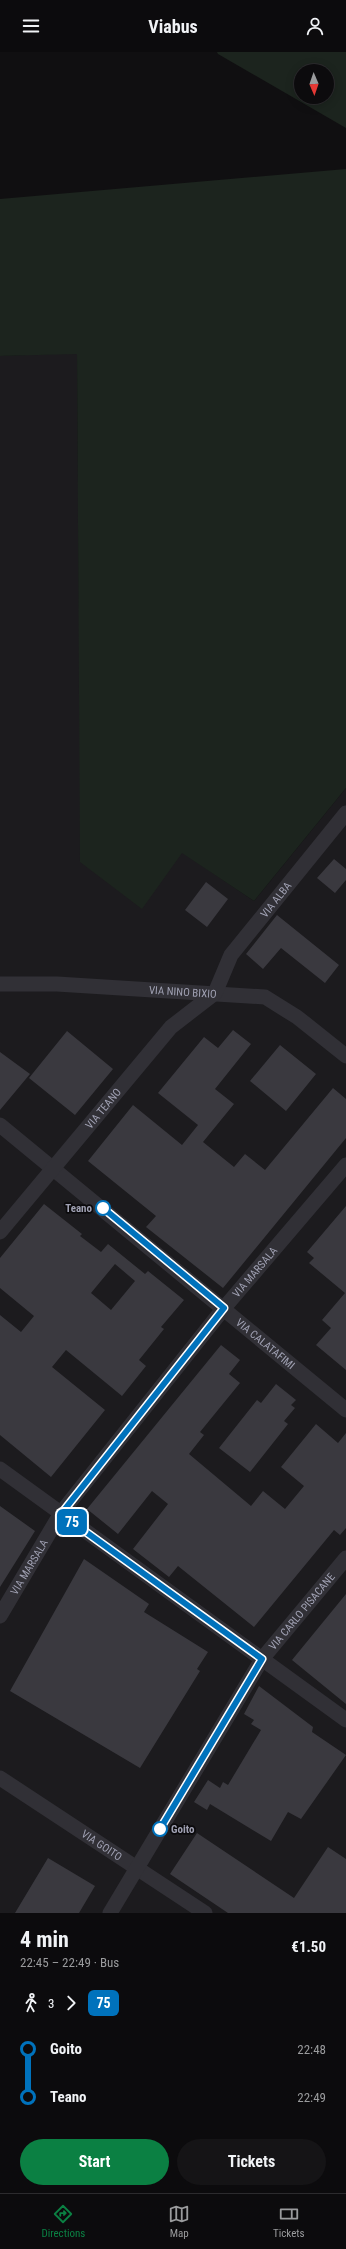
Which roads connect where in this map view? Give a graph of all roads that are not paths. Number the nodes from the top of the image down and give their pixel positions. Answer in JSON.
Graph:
{"nodes":[{"id":1,"x":346,"y":812,"type":"edge"},
{"id":2,"x":0,"y":984,"type":"edge"},
{"id":3,"x":215,"y":993,"type":"junction"},
{"id":4,"x":346,"y":1056,"type":"edge"},
{"id":5,"x":0,"y":1125,"type":"edge"},
{"id":6,"x":346,"y":1166,"type":"edge"},
{"id":7,"x":53,"y":1167,"type":"junction"},
{"id":8,"x":0,"y":1232,"type":"edge"},
{"id":9,"x":224,"y":1308,"type":"junction"},
{"id":10,"x":346,"y":1410,"type":"edge"},
{"id":11,"x":0,"y":1469,"type":"edge"},
{"id":12,"x":61,"y":1514,"type":"junction"},
{"id":13,"x":346,"y":1558,"type":"edge"},
{"id":14,"x":0,"y":1616,"type":"edge"},
{"id":15,"x":262,"y":1659,"type":"junction"},
{"id":16,"x":346,"y":1720,"type":"edge"},
{"id":17,"x":0,"y":1778,"type":"edge"},
{"id":18,"x":136,"y":1868,"type":"junction"},
{"id":19,"x":110,"y":1913,"type":"edge"},
{"id":20,"x":205,"y":1913,"type":"edge"}],
"edges":[{"from":1,"to":3,"type":"street","name":"VIA ALBA"},
{"from":2,"to":3,"type":"street","name":"VIA NINO BIXIO"},
{"from":3,"to":4,"type":"street","name":"VIA NINO BIXIO"},
{"from":3,"to":7,"type":"street","name":"VIA TEANO"},
{"from":5,"to":7,"type":"street","name":"VIA CALATAFIMI"},
{"from":6,"to":9,"type":"street","name":"VIA MARSALA"},
{"from":7,"to":8,"type":"street","name":"VIA TEANO"},
{"from":7,"to":9,"type":"street","name":"VIA CALATAFIMI"},
{"from":9,"to":10,"type":"street","name":"VIA CALATAFIMI"},
{"from":9,"to":12,"type":"street","name":"VIA MARSALA"},
{"from":11,"to":12,"type":"street"},
{"from":12,"to":14,"type":"street","name":"VIA MARSALA"},
{"from":12,"to":15,"type":"street"},
{"from":13,"to":15,"type":"street","name":"VIA CARLO PISACANE"},
{"from":15,"to":16,"type":"street"},
{"from":15,"to":18,"type":"street","name":"VIA CARLO PISACANE"},
{"from":17,"to":18,"type":"street","name":"VIA GOITO"},
{"from":18,"to":19,"type":"street","name":"VIA CARLO PISACANE"},
{"from":18,"to":20,"type":"street","name":"VIA GOITO"}]}
